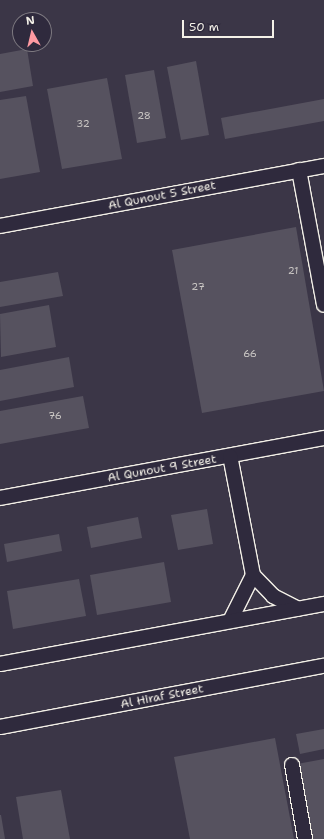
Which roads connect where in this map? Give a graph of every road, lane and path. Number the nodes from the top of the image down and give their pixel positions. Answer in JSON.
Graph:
{"nodes":[{"id":1,"x":324,"y":166,"type":"edge"},
{"id":2,"x":299,"y":170,"type":"junction"},
{"id":3,"x":0,"y":226,"type":"edge"},
{"id":4,"x":324,"y":305,"type":"edge"},
{"id":5,"x":324,"y":438,"type":"edge"},
{"id":6,"x":230,"y":456,"type":"junction"},
{"id":7,"x":0,"y":498,"type":"edge"},
{"id":8,"x":253,"y":575,"type":"junction"},
{"id":9,"x":324,"y":604,"type":"edge"},
{"id":10,"x":298,"y":609,"type":"junction"},
{"id":11,"x":230,"y":621,"type":"junction"},
{"id":12,"x":0,"y":664,"type":"edge"},
{"id":13,"x":324,"y":666,"type":"edge"},
{"id":14,"x":0,"y":727,"type":"edge"},
{"id":15,"x":292,"y":765,"type":"dead end"},
{"id":16,"x":305,"y":839,"type":"edge"}],
"edges":[{"from":1,"to":2,"type":"street","name":"Al Qunout 5 Street"},
{"from":2,"to":3,"type":"street","name":"Al Qunout 5 Street"},
{"from":2,"to":4,"type":"street"},
{"from":5,"to":6,"type":"street","name":"Al Qunout 9 Street"},
{"from":6,"to":7,"type":"street","name":"Al Qunout 9 Street"},
{"from":6,"to":8,"type":"street"},
{"from":8,"to":10,"type":"street"},
{"from":8,"to":11,"type":"street"},
{"from":9,"to":10,"type":"street"},
{"from":10,"to":11,"type":"street"},
{"from":11,"to":12,"type":"street"},
{"from":13,"to":14,"type":"street","name":"Al Hiraf Street"},
{"from":15,"to":16,"type":"street"}]}
